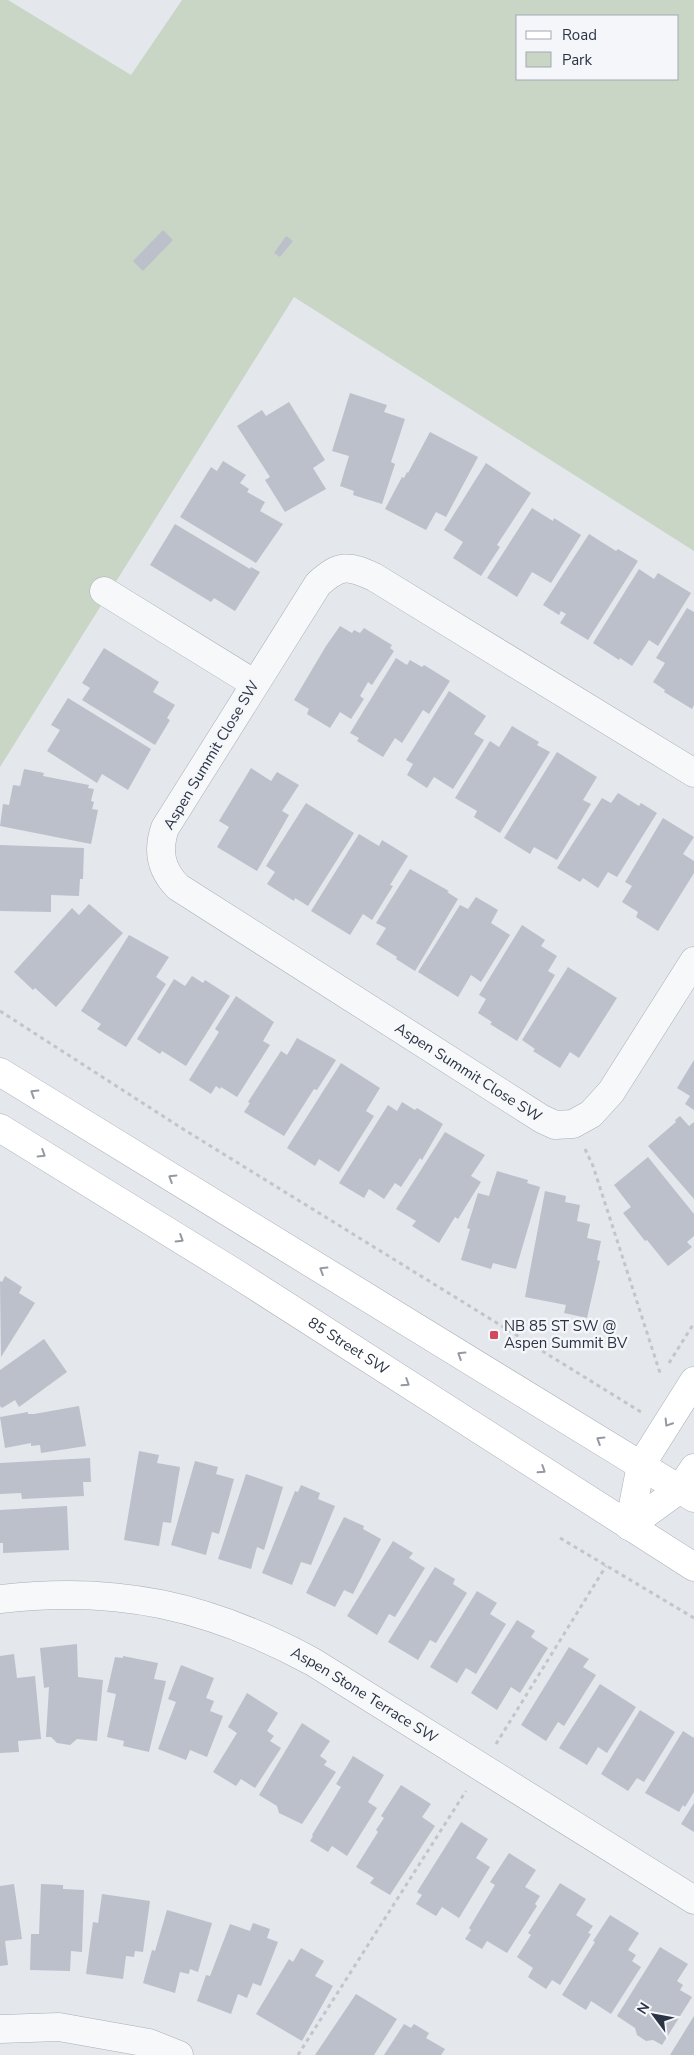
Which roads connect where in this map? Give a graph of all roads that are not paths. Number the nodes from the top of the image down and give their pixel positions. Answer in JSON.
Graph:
{"nodes":[{"id":1,"x":104,"y":591,"type":"dead end"},
{"id":2,"x":254,"y":684,"type":"junction"},
{"id":3,"x":694,"y":773,"type":"edge"},
{"id":4,"x":694,"y":961,"type":"edge"},
{"id":5,"x":0,"y":1072,"type":"edge"},
{"id":6,"x":0,"y":1128,"type":"edge"},
{"id":7,"x":694,"y":1382,"type":"edge"},
{"id":8,"x":641,"y":1465,"type":"junction"},
{"id":9,"x":689,"y":1485,"type":"edge"},
{"id":10,"x":629,"y":1526,"type":"junction"},
{"id":11,"x":694,"y":1567,"type":"edge"},
{"id":12,"x":0,"y":1599,"type":"edge"},
{"id":13,"x":694,"y":1900,"type":"edge"},
{"id":14,"x":0,"y":2030,"type":"edge"},
{"id":15,"x":178,"y":2055,"type":"edge"}],
"edges":[{"from":1,"to":2,"type":"street"},
{"from":2,"to":3,"type":"street","name":"Aspen Summit Close SW"},
{"from":2,"to":4,"type":"street","name":"Aspen Summit Close SW"},
{"from":8,"to":5,"type":"main road","one_way":true},
{"from":6,"to":10,"type":"main road","name":"85 Street SW","one_way":true},
{"from":7,"to":8,"type":"main road","one_way":true},
{"from":8,"to":9,"type":"main road"},
{"from":8,"to":10,"type":"main road"},
{"from":9,"to":10,"type":"main road"},
{"from":10,"to":11,"type":"main road","name":"85 Street SW"},
{"from":12,"to":13,"type":"street","name":"Aspen Stone Terrace SW"},
{"from":14,"to":15,"type":"street"}]}
